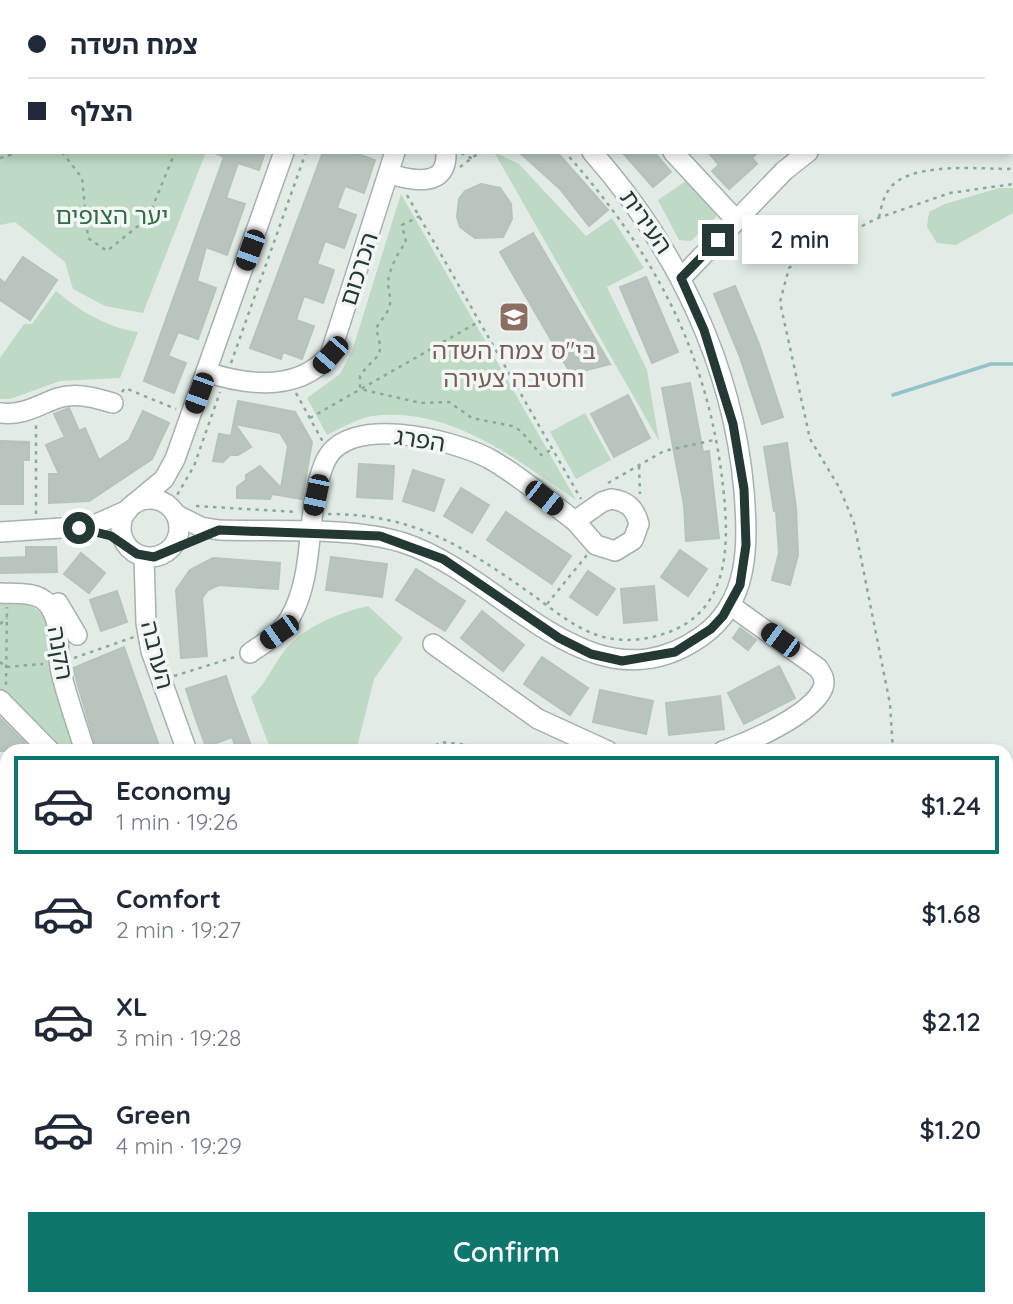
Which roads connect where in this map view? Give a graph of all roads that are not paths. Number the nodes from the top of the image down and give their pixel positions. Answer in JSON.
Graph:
{"nodes":[{"id":1,"x":283,"y":154,"type":"edge"},
{"id":2,"x":395,"y":154,"type":"edge"},
{"id":3,"x":446,"y":154,"type":"edge"},
{"id":4,"x":594,"y":154,"type":"edge"},
{"id":5,"x":675,"y":154,"type":"edge"},
{"id":6,"x":805,"y":154,"type":"edge"},
{"id":7,"x":394,"y":175,"type":"junction"},
{"id":8,"x":736,"y":220,"type":"junction"},
{"id":9,"x":681,"y":278,"type":"junction"},
{"id":10,"x":206,"y":372,"type":"junction"},
{"id":11,"x":113,"y":402,"type":"road end"},
{"id":12,"x":0,"y":413,"type":"edge"},
{"id":13,"x":175,"y":459,"type":"junction"},
{"id":14,"x":131,"y":507,"type":"junction"},
{"id":15,"x":174,"y":509,"type":"junction"},
{"id":16,"x":581,"y":517,"type":"junction"},
{"id":17,"x":79,"y":528,"type":"junction"},
{"id":18,"x":219,"y":530,"type":"junction"},
{"id":19,"x":0,"y":532,"type":"edge"},
{"id":20,"x":312,"y":533,"type":"junction"},
{"id":21,"x":125,"y":544,"type":"junction"},
{"id":22,"x":172,"y":548,"type":"junction"},
{"id":23,"x":144,"y":557,"type":"junction"},
{"id":24,"x":3,"y":593,"type":"edge"},
{"id":25,"x":38,"y":596,"type":"junction"},
{"id":26,"x":730,"y":605,"type":"junction"},
{"id":27,"x":78,"y":635,"type":"dead end"},
{"id":28,"x":433,"y":644,"type":"dead end"},
{"id":29,"x":250,"y":653,"type":"road end"},
{"id":30,"x":3,"y":703,"type":"edge"},
{"id":31,"x":43,"y":744,"type":"edge"},
{"id":32,"x":83,"y":744,"type":"edge"},
{"id":33,"x":184,"y":744,"type":"edge"},
{"id":34,"x":593,"y":744,"type":"edge"},
{"id":35,"x":741,"y":744,"type":"edge"}],
"edges":[{"from":1,"to":10,"type":"street"},
{"from":2,"to":7,"type":"street","name":"הכרכום"},
{"from":3,"to":7,"type":"street"},
{"from":4,"to":9,"type":"street","name":"העירית"},
{"from":5,"to":8,"type":"street"},
{"from":6,"to":8,"type":"street"},
{"from":7,"to":10,"type":"street","name":"הכרכום"},
{"from":8,"to":9,"type":"street"},
{"from":9,"to":26,"type":"street","name":"העירית"},
{"from":10,"to":13,"type":"street"},
{"from":11,"to":12,"type":"street"},
{"from":13,"to":14,"type":"street"},
{"from":13,"to":15,"type":"street"},
{"from":14,"to":15,"type":"street"},
{"from":14,"to":17,"type":"street"},
{"from":14,"to":21,"type":"street"},
{"from":15,"to":18,"type":"street","name":"העירית"},
{"from":15,"to":22,"type":"street"},
{"from":16,"to":16,"type":"street","name":"הפרג"},
{"from":16,"to":20,"type":"street","name":"הפרג"},
{"from":17,"to":19,"type":"street"},
{"from":17,"to":21,"type":"street"},
{"from":18,"to":20,"type":"street","name":"העירית"},
{"from":18,"to":22,"type":"street","name":"העירית"},
{"from":20,"to":26,"type":"street","name":"העירית"},
{"from":20,"to":29,"type":"street"},
{"from":21,"to":23,"type":"street"},
{"from":22,"to":23,"type":"street"},
{"from":23,"to":33,"type":"street","name":"הערבה"},
{"from":24,"to":25,"type":"street","name":"הקנה"},
{"from":25,"to":27,"type":"street"},
{"from":25,"to":32,"type":"street","name":"הקנה"},
{"from":26,"to":35,"type":"street"},
{"from":28,"to":34,"type":"street"},
{"from":30,"to":31,"type":"street"}]}
